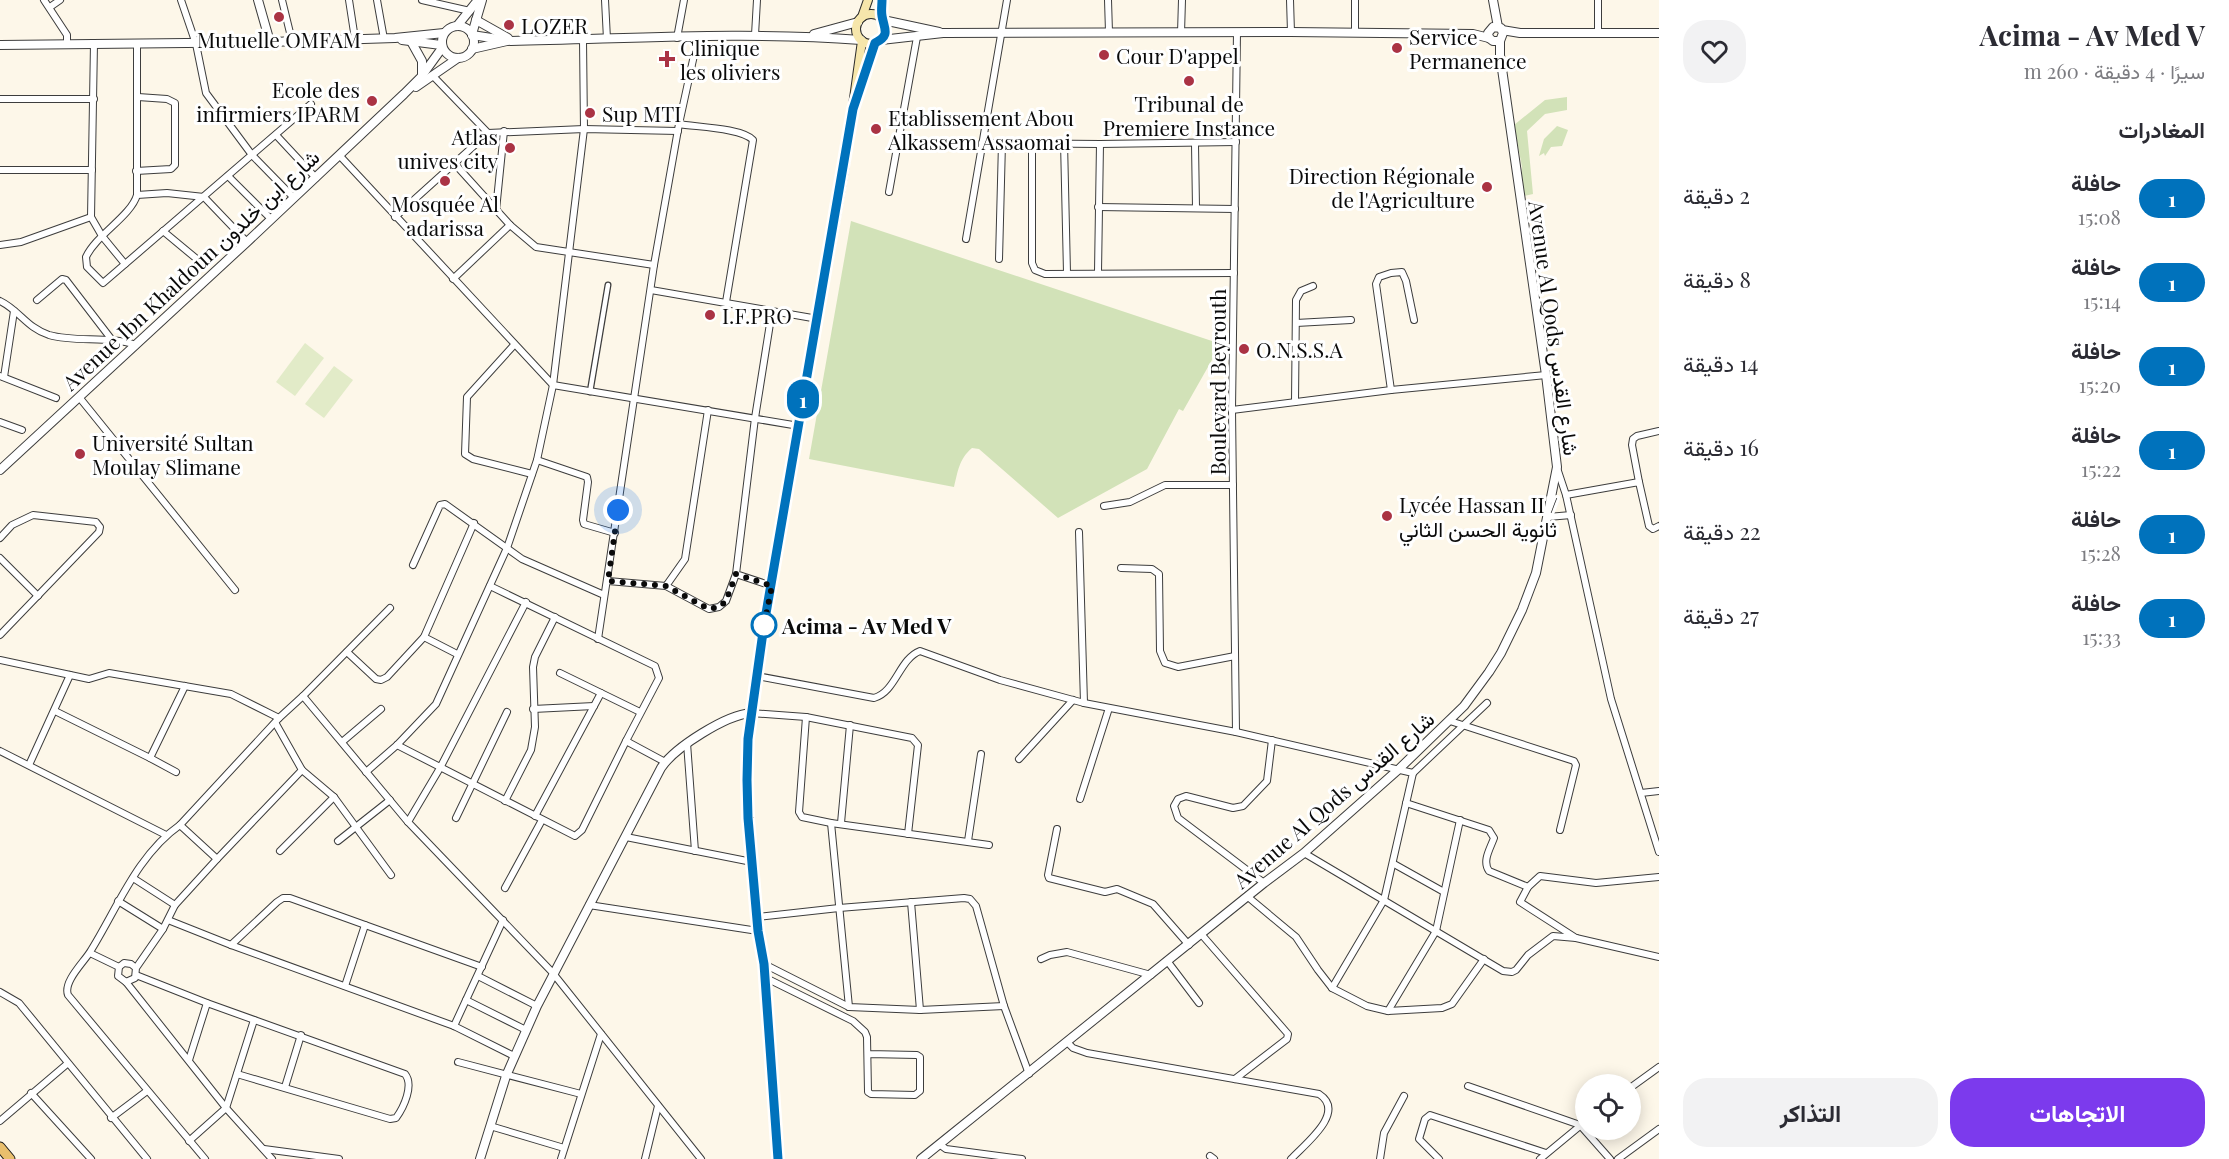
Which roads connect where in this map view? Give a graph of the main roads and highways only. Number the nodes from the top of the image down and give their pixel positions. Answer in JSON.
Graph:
{"nodes":[{"id":1,"x":868,"y":0,"type":"edge"},
{"id":2,"x":882,"y":0,"type":"edge"},
{"id":3,"x":860,"y":19,"type":"junction"},
{"id":4,"x":882,"y":19,"type":"junction"},
{"id":5,"x":862,"y":40,"type":"junction"},
{"id":6,"x":878,"y":42,"type":"junction"},
{"id":7,"x":853,"y":109,"type":"junction"},
{"id":8,"x":0,"y":1147,"type":"edge"},
{"id":9,"x":10,"y":1159,"type":"edge"},
{"id":10,"x":778,"y":1159,"type":"edge"}],
"edges":[{"from":1,"to":3,"type":"main road"},
{"from":2,"to":4,"type":"main road"},
{"from":3,"to":4,"type":"main road"},
{"from":3,"to":5,"type":"main road"},
{"from":4,"to":6,"type":"main road"},
{"from":5,"to":6,"type":"main road"},
{"from":5,"to":7,"type":"main road"},
{"from":6,"to":7,"type":"main road"},
{"from":7,"to":10,"type":"main road"},
{"from":8,"to":9,"type":"main road"}]}
